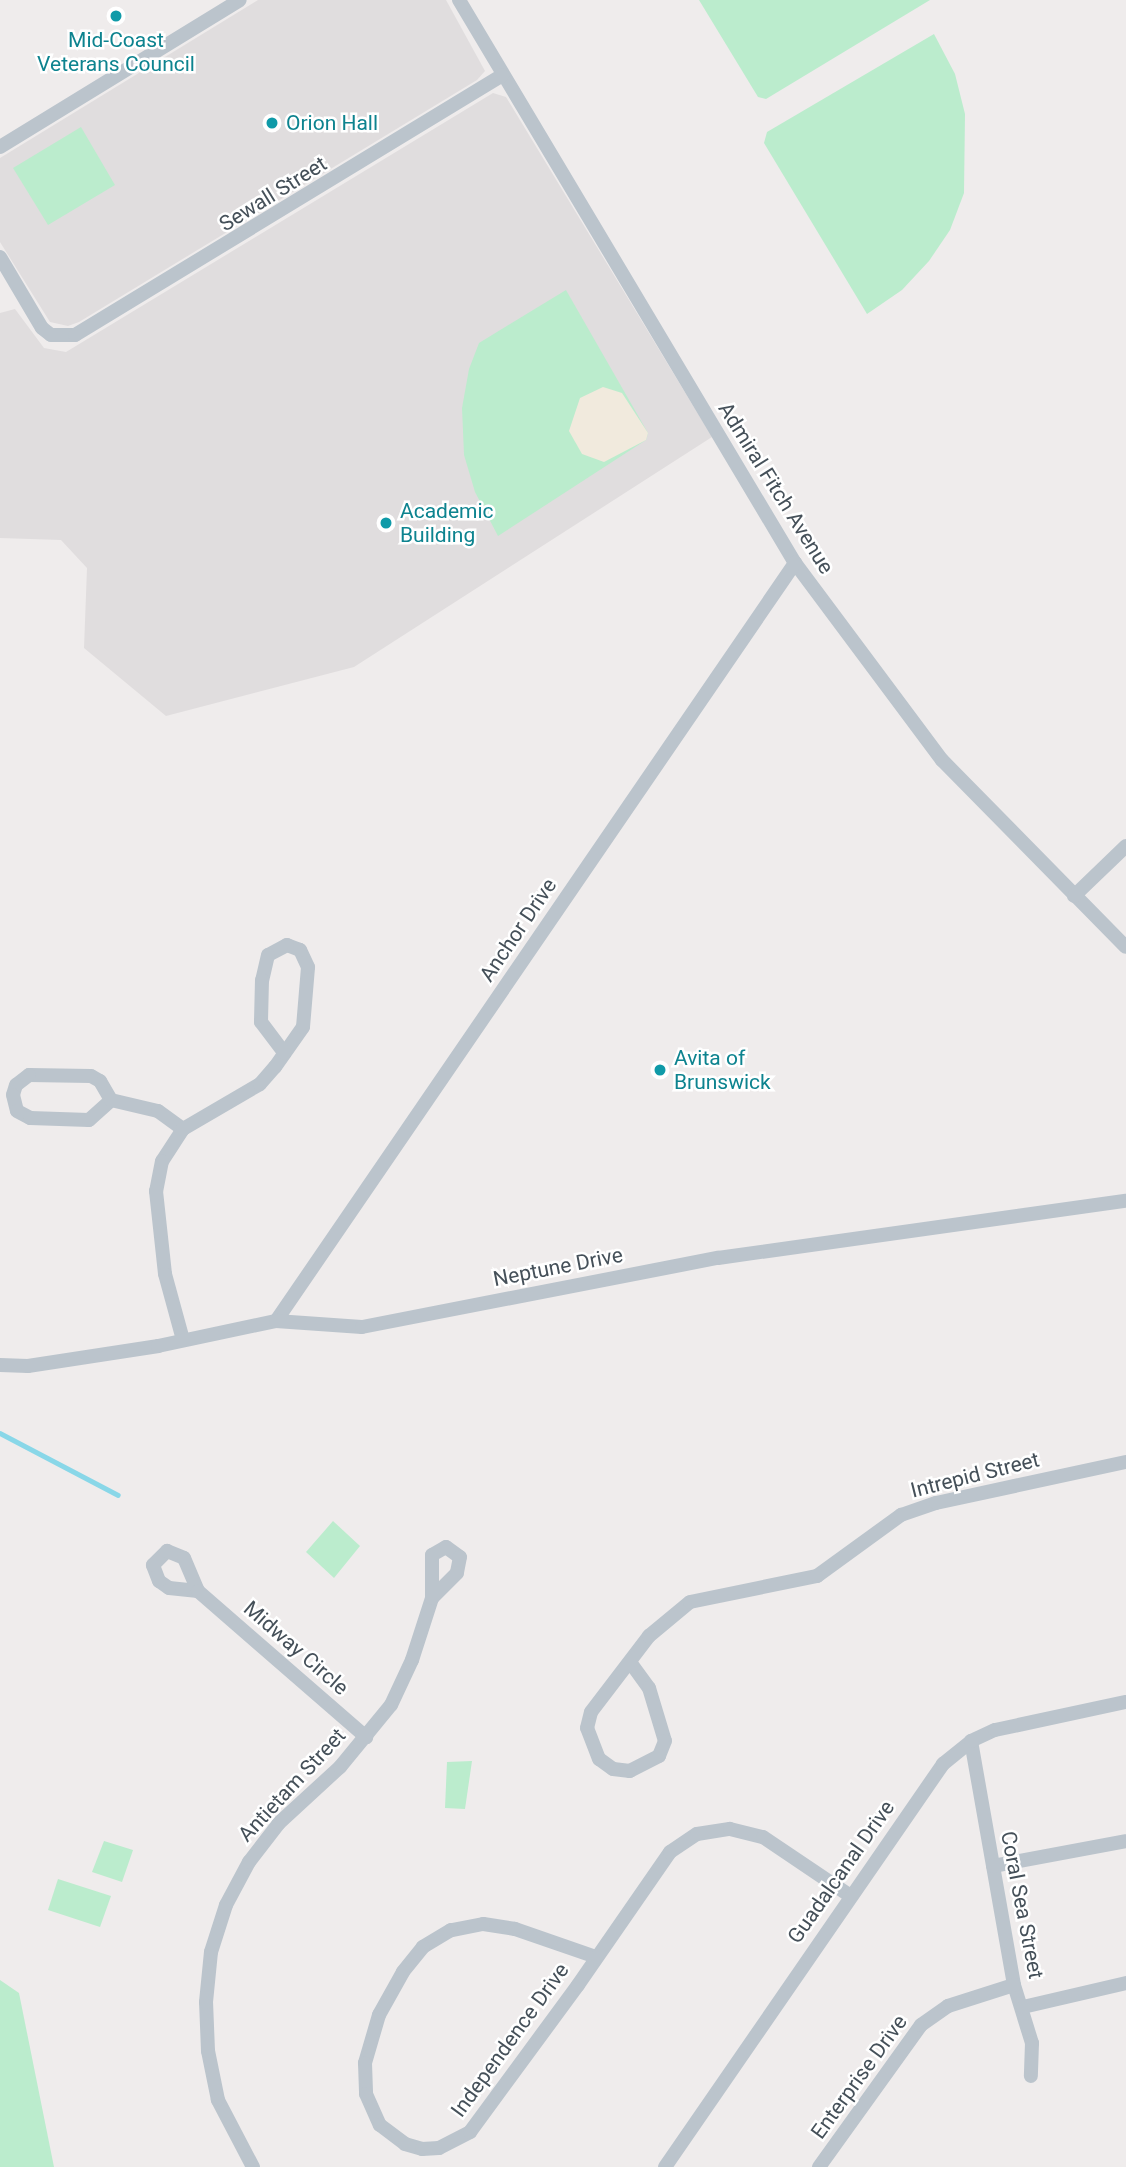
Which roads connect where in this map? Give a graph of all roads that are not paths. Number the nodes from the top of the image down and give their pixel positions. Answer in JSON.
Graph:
{"nodes":[{"id":1,"x":240,"y":0,"type":"edge"},
{"id":2,"x":459,"y":0,"type":"edge"},
{"id":3,"x":502,"y":75,"type":"junction"},
{"id":4,"x":0,"y":147,"type":"edge"},
{"id":5,"x":0,"y":257,"type":"edge"},
{"id":6,"x":795,"y":563,"type":"junction"},
{"id":7,"x":1126,"y":846,"type":"edge"},
{"id":8,"x":1074,"y":896,"type":"junction"},
{"id":9,"x":1126,"y":947,"type":"edge"},
{"id":10,"x":284,"y":1053,"type":"junction"},
{"id":11,"x":111,"y":1100,"type":"junction"},
{"id":12,"x":183,"y":1129,"type":"junction"},
{"id":13,"x":1126,"y":1200,"type":"edge"},
{"id":14,"x":276,"y":1321,"type":"junction"},
{"id":15,"x":183,"y":1340,"type":"junction"},
{"id":16,"x":0,"y":1365,"type":"edge"},
{"id":17,"x":1126,"y":1462,"type":"edge"},
{"id":18,"x":198,"y":1591,"type":"dead end"},
{"id":19,"x":432,"y":1598,"type":"dead end"},
{"id":20,"x":630,"y":1662,"type":"junction"},
{"id":21,"x":1126,"y":1702,"type":"edge"},
{"id":22,"x":366,"y":1737,"type":"junction"},
{"id":23,"x":971,"y":1741,"type":"junction"},
{"id":24,"x":1126,"y":1841,"type":"edge"},
{"id":25,"x":993,"y":1866,"type":"junction"},
{"id":26,"x":849,"y":1895,"type":"junction"},
{"id":27,"x":596,"y":1957,"type":"junction"},
{"id":28,"x":1126,"y":1983,"type":"edge"},
{"id":29,"x":1014,"y":1985,"type":"junction"},
{"id":30,"x":1023,"y":2007,"type":"junction"},
{"id":31,"x":1031,"y":2076,"type":"dead end"},
{"id":32,"x":253,"y":2167,"type":"edge"},
{"id":33,"x":665,"y":2167,"type":"edge"},
{"id":34,"x":819,"y":2167,"type":"edge"}],
"edges":[{"from":1,"to":4,"type":"street"},
{"from":2,"to":3,"type":"street","name":"Admiral Fitch Avenue"},
{"from":3,"to":5,"type":"street","name":"Sewall Street"},
{"from":3,"to":6,"type":"street","name":"Admiral Fitch Avenue"},
{"from":6,"to":8,"type":"street","name":"Admiral Fitch Avenue"},
{"from":6,"to":14,"type":"street","name":"Anchor Drive"},
{"from":7,"to":8,"type":"street"},
{"from":8,"to":9,"type":"street","name":"Admiral Fitch Avenue"},
{"from":10,"to":10,"type":"street"},
{"from":10,"to":12,"type":"street"},
{"from":11,"to":11,"type":"street"},
{"from":11,"to":12,"type":"street"},
{"from":12,"to":15,"type":"street"},
{"from":13,"to":14,"type":"street","name":"Neptune Drive"},
{"from":14,"to":15,"type":"street","name":"Neptune Drive"},
{"from":15,"to":16,"type":"street","name":"Neptune Drive"},
{"from":17,"to":20,"type":"street","name":"Intrepid Street"},
{"from":18,"to":22,"type":"street","name":"Midway Circle"},
{"from":19,"to":22,"type":"street","name":"Antietam Street"},
{"from":20,"to":20,"type":"street","name":"Intrepid Street"},
{"from":21,"to":23,"type":"street","name":"Guadalcanal Drive"},
{"from":22,"to":32,"type":"street","name":"Antietam Street"},
{"from":23,"to":25,"type":"street","name":"Coral Sea Street"},
{"from":23,"to":26,"type":"street","name":"Guadalcanal Drive"},
{"from":24,"to":25,"type":"street"},
{"from":25,"to":29,"type":"street","name":"Coral Sea Street"},
{"from":26,"to":27,"type":"street","name":"Independence Drive"},
{"from":26,"to":33,"type":"street","name":"Guadalcanal Drive"},
{"from":27,"to":27,"type":"street","name":"Independence Drive"},
{"from":28,"to":30,"type":"street"},
{"from":29,"to":30,"type":"street","name":"Coral Sea Street"},
{"from":29,"to":34,"type":"street","name":"Enterprise Drive"},
{"from":30,"to":31,"type":"street","name":"Coral Sea Street"}]}
